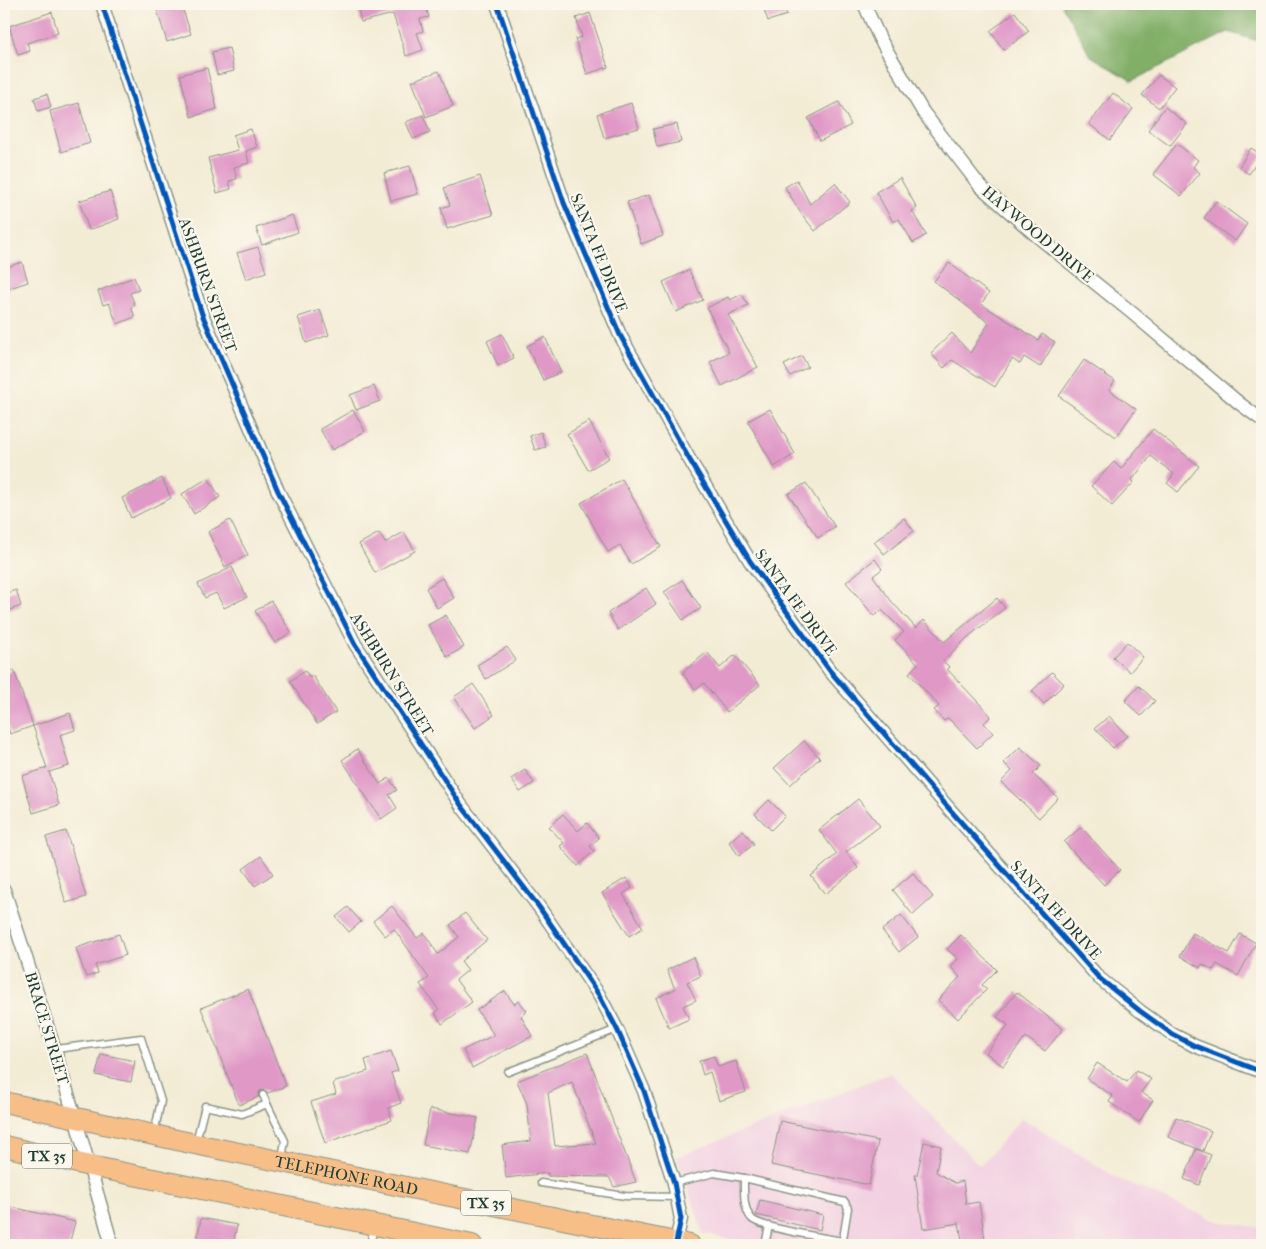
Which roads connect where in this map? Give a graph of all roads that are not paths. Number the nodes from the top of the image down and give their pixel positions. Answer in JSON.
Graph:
{"nodes":[{"id":1,"x":102,"y":4,"type":"edge"},
{"id":2,"x":497,"y":4,"type":"edge"},
{"id":3,"x":864,"y":4,"type":"edge"},
{"id":4,"x":1262,"y":420,"type":"edge"},
{"id":5,"x":4,"y":890,"type":"edge"},
{"id":6,"x":617,"y":1029,"type":"junction"},
{"id":7,"x":56,"y":1050,"type":"junction"},
{"id":8,"x":508,"y":1072,"type":"dead end"},
{"id":9,"x":1262,"y":1072,"type":"edge"},
{"id":10,"x":263,"y":1095,"type":"dead end"},
{"id":11,"x":4,"y":1102,"type":"edge"},
{"id":12,"x":267,"y":1104,"type":"junction"},
{"id":13,"x":76,"y":1118,"type":"junction"},
{"id":14,"x":154,"y":1135,"type":"junction"},
{"id":15,"x":195,"y":1144,"type":"junction"},
{"id":16,"x":4,"y":1146,"type":"edge"},
{"id":17,"x":282,"y":1162,"type":"junction"},
{"id":18,"x":90,"y":1166,"type":"junction"},
{"id":19,"x":744,"y":1178,"type":"junction"},
{"id":20,"x":541,"y":1183,"type":"dead end"},
{"id":21,"x":674,"y":1183,"type":"junction"},
{"id":22,"x":677,"y":1197,"type":"junction"},
{"id":23,"x":374,"y":1225,"type":"junction"},
{"id":24,"x":769,"y":1226,"type":"junction"},
{"id":25,"x":842,"y":1243,"type":"edge"},
{"id":26,"x":680,"y":1244,"type":"edge"},
{"id":27,"x":112,"y":1245,"type":"edge"},
{"id":28,"x":370,"y":1245,"type":"edge"},
{"id":29,"x":472,"y":1245,"type":"edge"},
{"id":30,"x":765,"y":1245,"type":"edge"}],
"edges":[{"from":1,"to":6,"type":"street","name":"ASHBURN STREET"},
{"from":2,"to":9,"type":"street","name":"SANTA FE DRIVE"},
{"from":3,"to":4,"type":"street","name":"HAYWOOD DRIVE"},
{"from":5,"to":7,"type":"street","name":"BRACE STREET"},
{"from":6,"to":8,"type":"lane"},
{"from":6,"to":21,"type":"street","name":"ASHBURN STREET"},
{"from":7,"to":13,"type":"street","name":"BRACE STREET"},
{"from":7,"to":14,"type":"lane"},
{"from":10,"to":12,"type":"lane"},
{"from":11,"to":13,"type":"main road","name":"TELEPHONE ROAD","number":"TX 35"},
{"from":12,"to":15,"type":"lane"},
{"from":12,"to":17,"type":"lane"},
{"from":13,"to":14,"type":"main road","name":"TELEPHONE ROAD","number":"TX 35"},
{"from":13,"to":18,"type":"street","name":"BRACE STREET"},
{"from":14,"to":15,"type":"main road","name":"TELEPHONE ROAD","number":"TX 35"},
{"from":15,"to":17,"type":"main road","name":"TELEPHONE ROAD","number":"TX 35"},
{"from":16,"to":18,"type":"main road","number":"TX 35"},
{"from":17,"to":26,"type":"main road","name":"TELEPHONE ROAD","number":"TX 35"},
{"from":18,"to":23,"type":"main road","number":"TX 35"},
{"from":18,"to":27,"type":"street","name":"BRACE STREET"},
{"from":19,"to":21,"type":"lane"},
{"from":19,"to":24,"type":"lane"},
{"from":19,"to":25,"type":"lane"},
{"from":20,"to":22,"type":"lane"},
{"from":21,"to":22,"type":"street","name":"ASHBURN STREET"},
{"from":22,"to":26,"type":"street","name":"ASHBURN STREET"},
{"from":23,"to":28,"type":"lane"},
{"from":23,"to":29,"type":"main road","number":"TX 35"},
{"from":24,"to":25,"type":"lane"},
{"from":24,"to":30,"type":"lane"}]}
